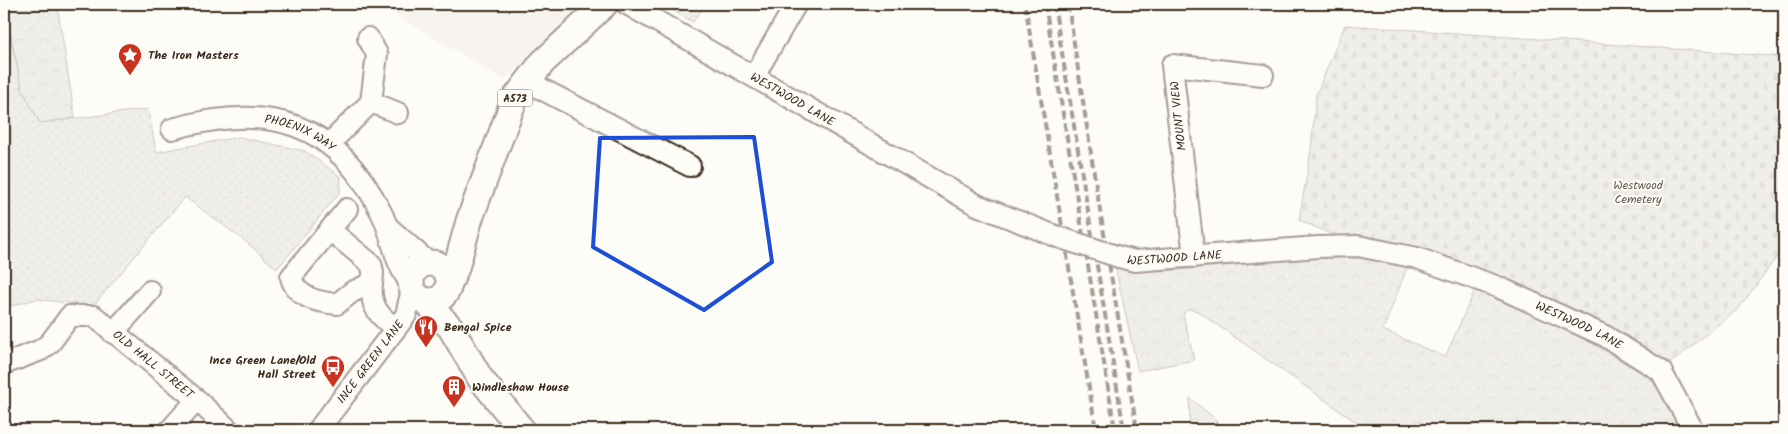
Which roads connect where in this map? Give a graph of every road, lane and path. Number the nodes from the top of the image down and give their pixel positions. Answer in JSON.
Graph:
{"nodes":[{"id":1,"x":606,"y":4,"type":"edge"},
{"id":2,"x":627,"y":4,"type":"edge"},
{"id":3,"x":796,"y":4,"type":"edge"},
{"id":4,"x":368,"y":38,"type":"dead end"},
{"id":5,"x":1263,"y":75,"type":"dead end"},
{"id":6,"x":754,"y":76,"type":"junction"},
{"id":7,"x":526,"y":81,"type":"junction"},
{"id":8,"x":371,"y":102,"type":"junction"},
{"id":9,"x":398,"y":113,"type":"dead end"},
{"id":10,"x":172,"y":129,"type":"dead end"},
{"id":11,"x":328,"y":144,"type":"junction"},
{"id":12,"x":690,"y":166,"type":"dead end"},
{"id":13,"x":347,"y":208,"type":"dead end"},
{"id":14,"x":469,"y":221,"type":"junction"},
{"id":15,"x":388,"y":227,"type":"junction"},
{"id":16,"x":330,"y":230,"type":"junction"},
{"id":17,"x":1194,"y":257,"type":"junction"},
{"id":18,"x":431,"y":264,"type":"junction"},
{"id":19,"x":372,"y":282,"type":"junction"},
{"id":20,"x":448,"y":285,"type":"junction"},
{"id":21,"x":150,"y":291,"type":"dead end"},
{"id":22,"x":416,"y":291,"type":"junction"},
{"id":23,"x":396,"y":328,"type":"junction"},
{"id":24,"x":113,"y":333,"type":"junction"},
{"id":25,"x":460,"y":342,"type":"junction"},
{"id":26,"x":4,"y":364,"type":"edge"},
{"id":27,"x":197,"y":400,"type":"junction"},
{"id":28,"x":170,"y":430,"type":"edge"},
{"id":29,"x":229,"y":430,"type":"edge"},
{"id":30,"x":318,"y":430,"type":"edge"},
{"id":31,"x":522,"y":430,"type":"edge"},
{"id":32,"x":1693,"y":430,"type":"edge"}],
"edges":[{"from":1,"to":7,"type":"main road","number":"A573"},
{"from":2,"to":6,"type":"street","name":"WESTWOOD LANE"},
{"from":3,"to":6,"type":"street"},
{"from":4,"to":8,"type":"street"},
{"from":5,"to":17,"type":"street","name":"MOUNT VIEW"},
{"from":6,"to":17,"type":"street","name":"WESTWOOD LANE","bridge":true},
{"from":7,"to":12,"type":"street"},
{"from":7,"to":14,"type":"main road","number":"A573"},
{"from":8,"to":9,"type":"street"},
{"from":8,"to":11,"type":"street"},
{"from":10,"to":11,"type":"street","name":"PHOENIX WAY"},
{"from":11,"to":15,"type":"street","name":"PHOENIX WAY"},
{"from":13,"to":16,"type":"street"},
{"from":14,"to":18,"type":"main road","number":"A573"},
{"from":14,"to":20,"type":"main road","number":"A573"},
{"from":15,"to":18,"type":"street","name":"PHOENIX WAY"},
{"from":15,"to":22,"type":"street","name":"PHOENIX WAY"},
{"from":16,"to":19,"type":"street"},
{"from":16,"to":19,"type":"street"},
{"from":17,"to":32,"type":"street","name":"WESTWOOD LANE"},
{"from":18,"to":20,"type":"main road"},
{"from":18,"to":22,"type":"main road","number":"A573"},
{"from":19,"to":23,"type":"street"},
{"from":20,"to":22,"type":"main road","number":"A573"},
{"from":20,"to":25,"type":"main road"},
{"from":21,"to":24,"type":"street"},
{"from":22,"to":23,"type":"street","name":"INCE GREEN LANE"},
{"from":22,"to":25,"type":"main road"},
{"from":23,"to":30,"type":"street","name":"INCE GREEN LANE"},
{"from":24,"to":26,"type":"street","name":"OLD HALL STREET"},
{"from":24,"to":27,"type":"street","name":"OLD HALL STREET"},
{"from":25,"to":31,"type":"main road"},
{"from":27,"to":28,"type":"street"},
{"from":27,"to":29,"type":"street","name":"OLD HALL STREET"}]}
